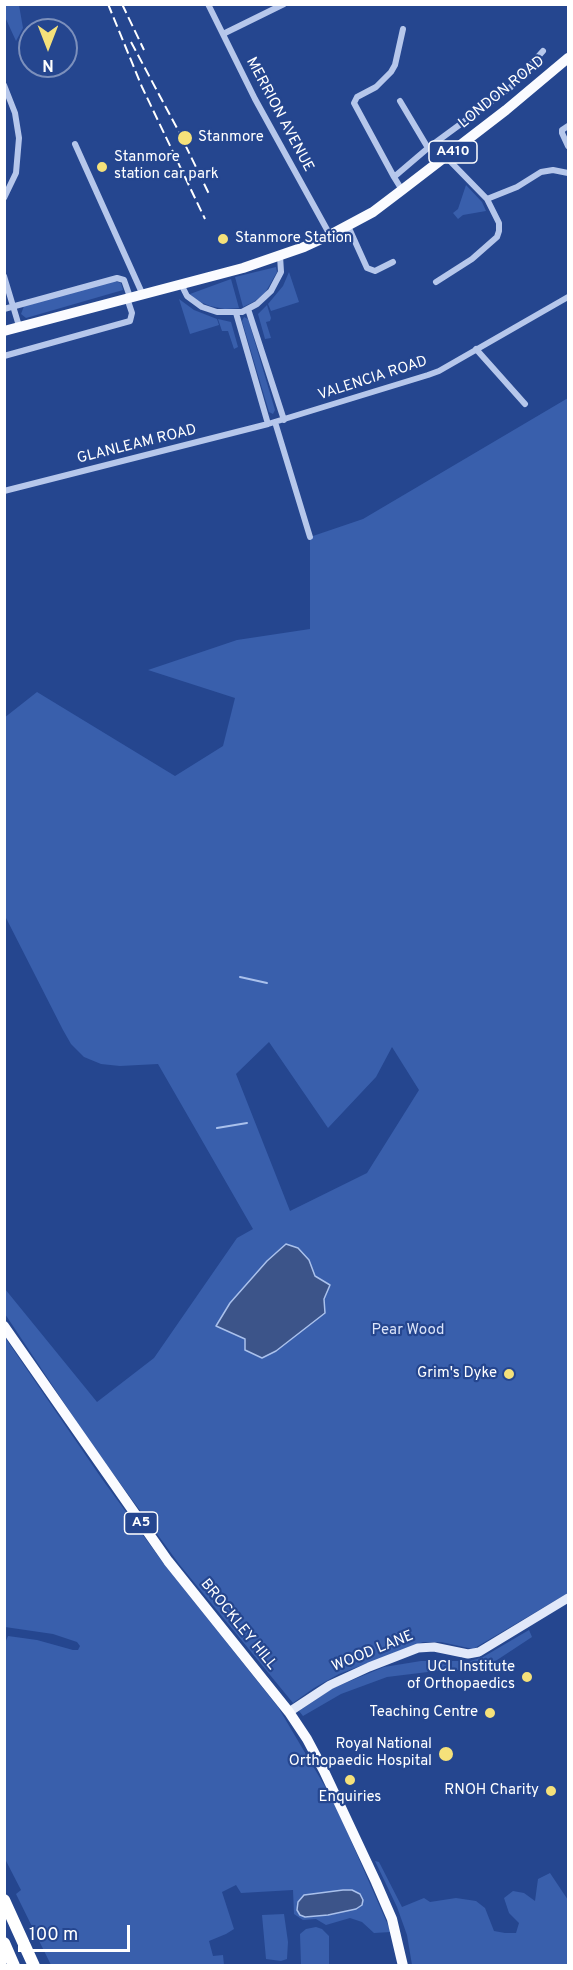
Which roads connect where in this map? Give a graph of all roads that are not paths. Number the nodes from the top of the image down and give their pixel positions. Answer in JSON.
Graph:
{"nodes":[{"id":1,"x":208,"y":4,"type":"edge"},
{"id":2,"x":284,"y":4,"type":"edge"},
{"id":3,"x":402,"y":29,"type":"dead end"},
{"id":4,"x":223,"y":34,"type":"junction"},
{"id":5,"x":543,"y":51,"type":"dead end"},
{"id":6,"x":568,"y":58,"type":"edge"},
{"id":7,"x":4,"y":85,"type":"edge"},
{"id":8,"x":497,"y":98,"type":"junction"},
{"id":9,"x":400,"y":101,"type":"dead end"},
{"id":10,"x":506,"y":110,"type":"junction"},
{"id":11,"x":568,"y":126,"type":"edge"},
{"id":12,"x":75,"y":144,"type":"dead end"},
{"id":13,"x":568,"y":146,"type":"edge"},
{"id":14,"x":428,"y":148,"type":"junction"},
{"id":15,"x":446,"y":157,"type":"junction"},
{"id":16,"x":568,"y":173,"type":"edge"},
{"id":17,"x":394,"y":177,"type":"junction"},
{"id":18,"x":402,"y":190,"type":"junction"},
{"id":19,"x":4,"y":198,"type":"edge"},
{"id":20,"x":487,"y":200,"type":"junction"},
{"id":21,"x":348,"y":226,"type":"junction"},
{"id":22,"x":330,"y":235,"type":"junction"},
{"id":23,"x":280,"y":256,"type":"junction"},
{"id":24,"x":393,"y":262,"type":"dead end"},
{"id":25,"x":4,"y":276,"type":"edge"},
{"id":26,"x":436,"y":282,"type":"dead end"},
{"id":27,"x":181,"y":284,"type":"junction"},
{"id":28,"x":142,"y":293,"type":"junction"},
{"id":29,"x":129,"y":297,"type":"junction"},
{"id":30,"x":568,"y":297,"type":"edge"},
{"id":31,"x":13,"y":306,"type":"junction"},
{"id":32,"x":4,"y":309,"type":"edge"},
{"id":33,"x":248,"y":309,"type":"junction"},
{"id":34,"x":236,"y":313,"type":"junction"},
{"id":35,"x":19,"y":326,"type":"junction"},
{"id":36,"x":5,"y":329,"type":"edge"},
{"id":37,"x":476,"y":349,"type":"junction"},
{"id":38,"x":4,"y":356,"type":"edge"},
{"id":39,"x":525,"y":404,"type":"dead end"},
{"id":40,"x":284,"y":420,"type":"junction"},
{"id":41,"x":272,"y":423,"type":"junction"},
{"id":42,"x":4,"y":491,"type":"edge"},
{"id":43,"x":310,"y":537,"type":"dead end"},
{"id":44,"x":4,"y":1326,"type":"edge"},
{"id":45,"x":568,"y":1598,"type":"edge"},
{"id":46,"x":289,"y":1712,"type":"junction"},
{"id":47,"x":4,"y":1900,"type":"edge"},
{"id":48,"x":4,"y":1943,"type":"edge"},
{"id":49,"x":14,"y":1965,"type":"edge"},
{"id":50,"x":34,"y":1965,"type":"edge"},
{"id":51,"x":403,"y":1965,"type":"edge"}],
"edges":[{"from":1,"to":4,"type":"street","name":"MERRION AVENUE"},
{"from":2,"to":4,"type":"street"},
{"from":3,"to":17,"type":"street"},
{"from":4,"to":22,"type":"street","name":"MERRION AVENUE"},
{"from":5,"to":8,"type":"street"},
{"from":6,"to":10,"type":"main road","name":"LONDON ROAD","number":"A410"},
{"from":7,"to":19,"type":"street"},
{"from":8,"to":10,"type":"street"},
{"from":8,"to":14,"type":"street"},
{"from":9,"to":14,"type":"street"},
{"from":10,"to":15,"type":"main road","name":"LONDON ROAD","number":"A410"},
{"from":11,"to":13,"type":"street"},
{"from":12,"to":28,"type":"street"},
{"from":14,"to":17,"type":"street"},
{"from":15,"to":18,"type":"main road","name":"LONDON ROAD","number":"A410"},
{"from":15,"to":20,"type":"street"},
{"from":16,"to":20,"type":"street"},
{"from":17,"to":18,"type":"street"},
{"from":18,"to":21,"type":"main road","name":"LONDON ROAD","number":"A410"},
{"from":20,"to":26,"type":"street"},
{"from":21,"to":22,"type":"main road","name":"LONDON ROAD","number":"A410"},
{"from":21,"to":24,"type":"street"},
{"from":22,"to":23,"type":"main road","name":"LONDON ROAD","number":"A410"},
{"from":23,"to":27,"type":"main road","name":"LONDON ROAD","number":"A410"},
{"from":23,"to":33,"type":"street"},
{"from":25,"to":31,"type":"street"},
{"from":27,"to":28,"type":"main road","name":"LONDON ROAD","number":"A410"},
{"from":27,"to":34,"type":"street"},
{"from":28,"to":29,"type":"main road","name":"LONDON ROAD","number":"A410"},
{"from":29,"to":31,"type":"street"},
{"from":29,"to":35,"type":"main road","name":"LONDON ROAD","number":"A410"},
{"from":29,"to":38,"type":"street"},
{"from":30,"to":37,"type":"street","name":"VALENCIA ROAD"},
{"from":31,"to":32,"type":"street"},
{"from":31,"to":35,"type":"street"},
{"from":33,"to":34,"type":"street"},
{"from":33,"to":40,"type":"street"},
{"from":34,"to":41,"type":"street"},
{"from":35,"to":36,"type":"main road","name":"LONDON ROAD","number":"A410"},
{"from":37,"to":39,"type":"street"},
{"from":37,"to":40,"type":"street","name":"VALENCIA ROAD"},
{"from":40,"to":41,"type":"street","name":"VALENCIA ROAD"},
{"from":41,"to":42,"type":"street","name":"GLANLEAM ROAD"},
{"from":41,"to":43,"type":"street"},
{"from":44,"to":46,"type":"main road","name":"BROCKLEY HILL","number":"A5"},
{"from":45,"to":46,"type":"street","name":"WOOD LANE"},
{"from":46,"to":51,"type":"main road","name":"BROCKLEY HILL","number":"A5"},
{"from":47,"to":50,"type":"highway"},
{"from":48,"to":49,"type":"highway"}]}
